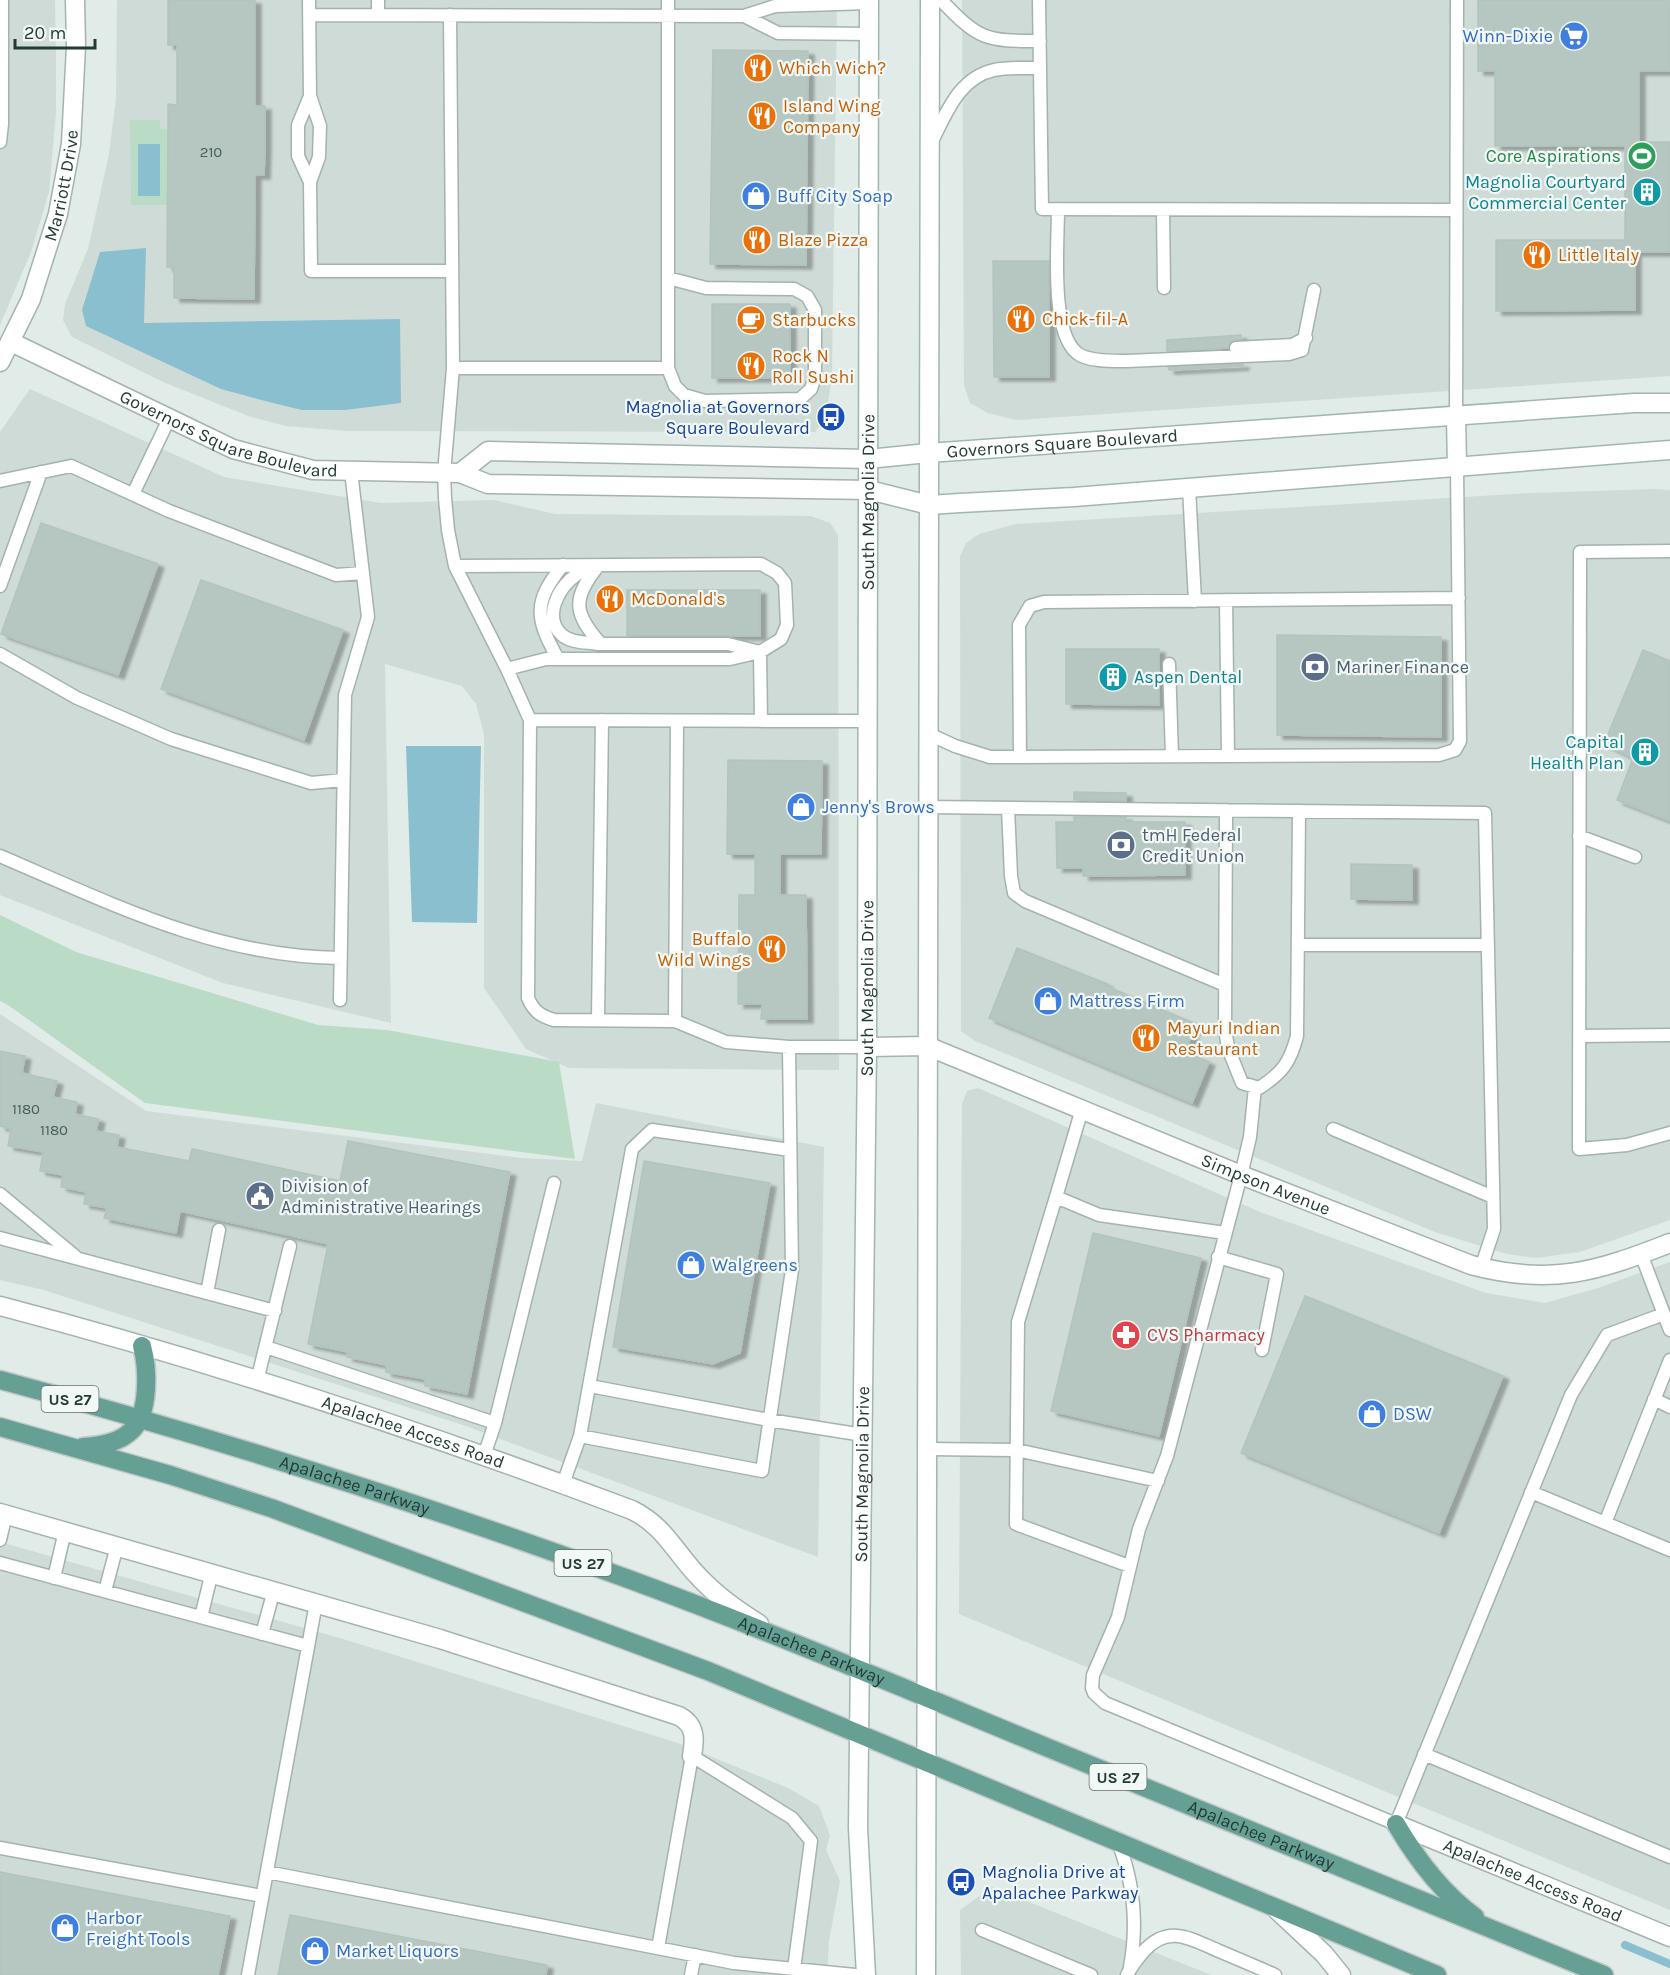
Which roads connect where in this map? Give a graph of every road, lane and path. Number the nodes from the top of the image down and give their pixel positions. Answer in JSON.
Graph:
{"nodes":[{"id":1,"x":3,"y":0,"type":"edge"},
{"id":2,"x":75,"y":0,"type":"edge"},
{"id":3,"x":309,"y":0,"type":"edge"},
{"id":4,"x":378,"y":0,"type":"edge"},
{"id":5,"x":668,"y":0,"type":"edge"},
{"id":6,"x":930,"y":0,"type":"edge"},
{"id":7,"x":940,"y":0,"type":"edge"},
{"id":8,"x":1040,"y":0,"type":"edge"},
{"id":9,"x":1457,"y":0,"type":"edge"},
{"id":10,"x":869,"y":2,"type":"edge"},
{"id":11,"x":309,"y":15,"type":"junction"},
{"id":12,"x":378,"y":15,"type":"junction"},
{"id":13,"x":450,"y":15,"type":"junction"},
{"id":14,"x":668,"y":15,"type":"junction"},
{"id":15,"x":744,"y":16,"type":"junction"},
{"id":16,"x":868,"y":34,"type":"junction"},
{"id":17,"x":1040,"y":41,"type":"junction"},
{"id":18,"x":1040,"y":68,"type":"junction"},
{"id":19,"x":310,"y":96,"type":"junction"},
{"id":20,"x":0,"y":142,"type":"edge"},
{"id":21,"x":930,"y":144,"type":"junction"},
{"id":22,"x":310,"y":182,"type":"junction"},
{"id":23,"x":1058,"y":209,"type":"junction"},
{"id":24,"x":1163,"y":210,"type":"junction"},
{"id":25,"x":1456,"y":210,"type":"junction"},
{"id":26,"x":452,"y":271,"type":"junction"},
{"id":27,"x":668,"y":278,"type":"junction"},
{"id":28,"x":1164,"y":288,"type":"dead end"},
{"id":29,"x":1314,"y":290,"type":"dead end"},
{"id":30,"x":5,"y":339,"type":"edge"},
{"id":31,"x":0,"y":362,"type":"edge"},
{"id":32,"x":453,"y":368,"type":"junction"},
{"id":33,"x":668,"y":368,"type":"junction"},
{"id":34,"x":1670,"y":403,"type":"edge"},
{"id":35,"x":1456,"y":416,"type":"junction"},
{"id":36,"x":169,"y":419,"type":"junction"},
{"id":37,"x":1670,"y":450,"type":"edge"},
{"id":38,"x":928,"y":453,"type":"junction"},
{"id":39,"x":868,"y":459,"type":"junction"},
{"id":40,"x":1457,"y":467,"type":"junction"},
{"id":41,"x":351,"y":471,"type":"junction"},
{"id":42,"x":41,"y":472,"type":"junction"},
{"id":43,"x":452,"y":473,"type":"junction"},
{"id":44,"x":0,"y":481,"type":"edge"},
{"id":45,"x":1189,"y":488,"type":"junction"},
{"id":46,"x":869,"y":490,"type":"junction"},
{"id":47,"x":133,"y":494,"type":"junction"},
{"id":48,"x":929,"y":505,"type":"junction"},
{"id":49,"x":1670,"y":551,"type":"edge"},
{"id":50,"x":563,"y":565,"type":"junction"},
{"id":51,"x":598,"y":565,"type":"junction"},
{"id":52,"x":456,"y":567,"type":"junction"},
{"id":53,"x":363,"y":573,"type":"junction"},
{"id":54,"x":0,"y":586,"type":"edge"},
{"id":55,"x":1458,"y":598,"type":"junction"},
{"id":56,"x":1226,"y":600,"type":"junction"},
{"id":57,"x":1195,"y":601,"type":"junction"},
{"id":58,"x":601,"y":644,"type":"junction"},
{"id":59,"x":760,"y":652,"type":"junction"},
{"id":60,"x":0,"y":654,"type":"edge"},
{"id":61,"x":558,"y":658,"type":"junction"},
{"id":62,"x":1169,"y":664,"type":"dead end"},
{"id":63,"x":507,"y":669,"type":"junction"},
{"id":64,"x":530,"y":720,"type":"junction"},
{"id":65,"x":602,"y":720,"type":"junction"},
{"id":66,"x":677,"y":721,"type":"junction"},
{"id":67,"x":760,"y":721,"type":"junction"},
{"id":68,"x":869,"y":721,"type":"junction"},
{"id":69,"x":927,"y":733,"type":"junction"},
{"id":70,"x":1227,"y":755,"type":"junction"},
{"id":71,"x":1172,"y":756,"type":"junction"},
{"id":72,"x":1020,"y":757,"type":"junction"},
{"id":73,"x":343,"y":780,"type":"junction"},
{"id":74,"x":927,"y":807,"type":"junction"},
{"id":75,"x":1008,"y":808,"type":"junction"},
{"id":76,"x":1226,"y":810,"type":"junction"},
{"id":77,"x":1299,"y":811,"type":"junction"},
{"id":78,"x":1579,"y":836,"type":"junction"},
{"id":79,"x":0,"y":856,"type":"edge"},
{"id":80,"x":1635,"y":857,"type":"dead end"},
{"id":81,"x":1298,"y":945,"type":"junction"},
{"id":82,"x":1487,"y":945,"type":"junction"},
{"id":83,"x":341,"y":958,"type":"junction"},
{"id":84,"x":1225,"y":985,"type":"junction"},
{"id":85,"x":340,"y":1000,"type":"dead end"},
{"id":86,"x":598,"y":1020,"type":"junction"},
{"id":87,"x":675,"y":1021,"type":"junction"},
{"id":88,"x":1670,"y":1035,"type":"edge"},
{"id":89,"x":1579,"y":1036,"type":"junction"},
{"id":90,"x":927,"y":1046,"type":"junction"},
{"id":91,"x":789,"y":1047,"type":"junction"},
{"id":92,"x":867,"y":1047,"type":"junction"},
{"id":93,"x":1255,"y":1086,"type":"junction"},
{"id":94,"x":1082,"y":1109,"type":"junction"},
{"id":95,"x":1333,"y":1130,"type":"dead end"},
{"id":96,"x":1670,"y":1132,"type":"edge"},
{"id":97,"x":790,"y":1150,"type":"junction"},
{"id":98,"x":1241,"y":1175,"type":"junction"},
{"id":99,"x":554,"y":1183,"type":"dead end"},
{"id":100,"x":0,"y":1194,"type":"edge"},
{"id":101,"x":1056,"y":1197,"type":"junction"},
{"id":102,"x":1493,"y":1197,"type":"junction"},
{"id":103,"x":219,"y":1230,"type":"dead end"},
{"id":104,"x":1225,"y":1233,"type":"junction"},
{"id":105,"x":0,"y":1238,"type":"edge"},
{"id":106,"x":1670,"y":1243,"type":"edge"},
{"id":107,"x":290,"y":1246,"type":"dead end"},
{"id":108,"x":1641,"y":1254,"type":"junction"},
{"id":109,"x":1218,"y":1257,"type":"junction"},
{"id":110,"x":79,"y":1259,"type":"junction"},
{"id":111,"x":1481,"y":1268,"type":"junction"},
{"id":112,"x":207,"y":1293,"type":"junction"},
{"id":113,"x":0,"y":1306,"type":"edge"},
{"id":114,"x":275,"y":1311,"type":"junction"},
{"id":115,"x":1664,"y":1314,"type":"junction"},
{"id":116,"x":1670,"y":1330,"type":"edge"},
{"id":117,"x":142,"y":1346,"type":"junction"},
{"id":118,"x":266,"y":1347,"type":"junction"},
{"id":119,"x":1262,"y":1350,"type":"dead end"},
{"id":120,"x":1670,"y":1360,"type":"edge"},
{"id":121,"x":0,"y":1374,"type":"edge"},
{"id":122,"x":0,"y":1380,"type":"edge"},
{"id":123,"x":257,"y":1381,"type":"junction"},
{"id":124,"x":590,"y":1386,"type":"junction"},
{"id":125,"x":28,"y":1387,"type":"junction"},
{"id":126,"x":1654,"y":1399,"type":"junction"},
{"id":127,"x":1670,"y":1407,"type":"edge"},
{"id":128,"x":140,"y":1418,"type":"junction"},
{"id":129,"x":769,"y":1420,"type":"junction"},
{"id":130,"x":495,"y":1423,"type":"junction"},
{"id":131,"x":0,"y":1427,"type":"edge"},
{"id":132,"x":863,"y":1435,"type":"junction"},
{"id":133,"x":580,"y":1436,"type":"junction"},
{"id":134,"x":75,"y":1447,"type":"junction"},
{"id":135,"x":927,"y":1449,"type":"junction"},
{"id":136,"x":1017,"y":1450,"type":"junction"},
{"id":137,"x":484,"y":1456,"type":"junction"},
{"id":138,"x":1158,"y":1481,"type":"junction"},
{"id":139,"x":563,"y":1484,"type":"junction"},
{"id":140,"x":1531,"y":1492,"type":"junction"},
{"id":141,"x":3,"y":1514,"type":"edge"},
{"id":142,"x":1605,"y":1523,"type":"junction"},
{"id":143,"x":65,"y":1531,"type":"junction"},
{"id":144,"x":0,"y":1540,"type":"edge"},
{"id":145,"x":117,"y":1546,"type":"junction"},
{"id":146,"x":1670,"y":1550,"type":"edge"},
{"id":147,"x":0,"y":1563,"type":"edge"},
{"id":148,"x":1130,"y":1566,"type":"junction"},
{"id":149,"x":212,"y":1572,"type":"junction"},
{"id":150,"x":54,"y":1578,"type":"junction"},
{"id":151,"x":273,"y":1590,"type":"junction"},
{"id":152,"x":105,"y":1591,"type":"junction"},
{"id":153,"x":316,"y":1603,"type":"junction"},
{"id":154,"x":201,"y":1617,"type":"junction"},
{"id":155,"x":262,"y":1634,"type":"junction"},
{"id":156,"x":781,"y":1637,"type":"junction"},
{"id":157,"x":308,"y":1646,"type":"junction"},
{"id":158,"x":860,"y":1669,"type":"junction"},
{"id":159,"x":926,"y":1698,"type":"junction"},
{"id":160,"x":859,"y":1734,"type":"junction"},
{"id":161,"x":1424,"y":1754,"type":"junction"},
{"id":162,"x":692,"y":1756,"type":"junction"},
{"id":163,"x":927,"y":1762,"type":"junction"},
{"id":164,"x":1396,"y":1824,"type":"junction"},
{"id":165,"x":1118,"y":1842,"type":"junction"},
{"id":166,"x":0,"y":1848,"type":"edge"},
{"id":167,"x":1670,"y":1857,"type":"edge"},
{"id":168,"x":267,"y":1872,"type":"junction"},
{"id":169,"x":262,"y":1896,"type":"junction"},
{"id":170,"x":1273,"y":1906,"type":"junction"},
{"id":171,"x":982,"y":1930,"type":"dead end"},
{"id":172,"x":1493,"y":1931,"type":"junction"},
{"id":173,"x":1670,"y":1937,"type":"edge"},
{"id":174,"x":658,"y":1948,"type":"junction"},
{"id":175,"x":695,"y":1955,"type":"junction"},
{"id":176,"x":794,"y":1969,"type":"junction"},
{"id":177,"x":1128,"y":1973,"type":"edge"},
{"id":178,"x":248,"y":1975,"type":"edge"},
{"id":179,"x":691,"y":1975,"type":"edge"},
{"id":180,"x":855,"y":1975,"type":"edge"},
{"id":181,"x":867,"y":1975,"type":"edge"},
{"id":182,"x":926,"y":1975,"type":"edge"},
{"id":183,"x":1091,"y":1975,"type":"edge"},
{"id":184,"x":1275,"y":1975,"type":"edge"},
{"id":185,"x":1341,"y":1975,"type":"edge"},
{"id":186,"x":1437,"y":1975,"type":"edge"},
{"id":187,"x":1604,"y":1975,"type":"edge"}],
"edges":[{"from":1,"to":20,"type":"lane"},
{"from":2,"to":30,"type":"street","name":"Marriott Drive"},
{"from":3,"to":11,"type":"lane"},
{"from":4,"to":12,"type":"lane"},
{"from":5,"to":14,"type":"lane"},
{"from":6,"to":21,"type":"street"},
{"from":7,"to":17,"type":"lane"},
{"from":8,"to":17,"type":"lane"},
{"from":9,"to":25,"type":"lane"},
{"from":10,"to":15,"type":"lane"},
{"from":10,"to":16,"type":"street","name":"South Magnolia Drive"},
{"from":11,"to":12,"type":"lane"},
{"from":11,"to":19,"type":"lane"},
{"from":12,"to":13,"type":"lane"},
{"from":13,"to":14,"type":"lane"},
{"from":13,"to":26,"type":"lane"},
{"from":14,"to":15,"type":"lane"},
{"from":14,"to":27,"type":"lane"},
{"from":15,"to":16,"type":"lane"},
{"from":16,"to":39,"type":"street","name":"South Magnolia Drive"},
{"from":17,"to":18,"type":"lane"},
{"from":18,"to":21,"type":"lane"},
{"from":18,"to":23,"type":"lane"},
{"from":19,"to":22,"type":"lane"},
{"from":19,"to":22,"type":"lane"},
{"from":21,"to":38,"type":"street"},
{"from":22,"to":26,"type":"lane"},
{"from":23,"to":24,"type":"lane"},
{"from":23,"to":29,"type":"lane"},
{"from":24,"to":25,"type":"lane"},
{"from":24,"to":28,"type":"lane"},
{"from":25,"to":35,"type":"lane"},
{"from":26,"to":32,"type":"lane"},
{"from":27,"to":33,"type":"lane"},
{"from":27,"to":33,"type":"lane"},
{"from":30,"to":31,"type":"street","name":"Marriott Drive"},
{"from":30,"to":36,"type":"street","name":"Governors Square Boulevard"},
{"from":32,"to":33,"type":"lane"},
{"from":32,"to":43,"type":"lane"},
{"from":34,"to":35,"type":"street","name":"Governors Square Boulevard"},
{"from":35,"to":38,"type":"street","name":"Governors Square Boulevard"},
{"from":35,"to":40,"type":"street"},
{"from":36,"to":41,"type":"street","name":"Governors Square Boulevard"},
{"from":36,"to":47,"type":"lane"},
{"from":37,"to":40,"type":"street","name":"Governors Square Boulevard"},
{"from":38,"to":39,"type":"street","name":"Governors Square Boulevard"},
{"from":38,"to":48,"type":"street"},
{"from":39,"to":43,"type":"street","name":"Governors Square Boulevard"},
{"from":39,"to":46,"type":"street","name":"South Magnolia Drive"},
{"from":40,"to":45,"type":"street","name":"Governors Square Boulevard"},
{"from":40,"to":55,"type":"lane"},
{"from":41,"to":43,"type":"street","name":"Governors Square Boulevard"},
{"from":41,"to":53,"type":"lane"},
{"from":42,"to":44,"type":"lane"},
{"from":42,"to":47,"type":"lane"},
{"from":42,"to":54,"type":"lane"},
{"from":43,"to":46,"type":"street","name":"Governors Square Boulevard"},
{"from":43,"to":52,"type":"lane"},
{"from":45,"to":48,"type":"street","name":"Governors Square Boulevard"},
{"from":45,"to":57,"type":"lane"},
{"from":46,"to":48,"type":"street","name":"Governors Square Boulevard"},
{"from":46,"to":68,"type":"street","name":"South Magnolia Drive"},
{"from":47,"to":53,"type":"lane"},
{"from":48,"to":69,"type":"street"},
{"from":49,"to":78,"type":"lane"},
{"from":50,"to":51,"type":"lane"},
{"from":50,"to":52,"type":"lane"},
{"from":50,"to":61,"type":"lane"},
{"from":51,"to":58,"type":"lane"},
{"from":51,"to":58,"type":"lane"},
{"from":51,"to":59,"type":"lane"},
{"from":52,"to":63,"type":"lane"},
{"from":53,"to":73,"type":"lane"},
{"from":55,"to":56,"type":"lane"},
{"from":55,"to":70,"type":"lane"},
{"from":56,"to":57,"type":"lane"},
{"from":56,"to":70,"type":"lane"},
{"from":57,"to":72,"type":"lane"},
{"from":58,"to":59,"type":"lane"},
{"from":59,"to":61,"type":"lane"},
{"from":59,"to":67,"type":"lane"},
{"from":60,"to":73,"type":"lane"},
{"from":61,"to":63,"type":"lane"},
{"from":62,"to":71,"type":"lane"},
{"from":63,"to":64,"type":"lane"},
{"from":64,"to":65,"type":"lane"},
{"from":64,"to":86,"type":"lane"},
{"from":65,"to":66,"type":"lane"},
{"from":65,"to":86,"type":"lane"},
{"from":66,"to":67,"type":"lane"},
{"from":66,"to":87,"type":"lane"},
{"from":67,"to":68,"type":"lane"},
{"from":68,"to":92,"type":"street","name":"South Magnolia Drive"},
{"from":69,"to":72,"type":"lane"},
{"from":69,"to":74,"type":"street"},
{"from":70,"to":71,"type":"lane"},
{"from":71,"to":72,"type":"lane"},
{"from":73,"to":83,"type":"lane"},
{"from":74,"to":75,"type":"lane"},
{"from":74,"to":90,"type":"street"},
{"from":75,"to":76,"type":"lane"},
{"from":75,"to":84,"type":"lane"},
{"from":76,"to":77,"type":"lane"},
{"from":76,"to":84,"type":"lane"},
{"from":77,"to":81,"type":"lane"},
{"from":77,"to":82,"type":"lane"},
{"from":78,"to":80,"type":"lane"},
{"from":78,"to":89,"type":"lane"},
{"from":79,"to":83,"type":"lane"},
{"from":81,"to":82,"type":"lane"},
{"from":81,"to":93,"type":"lane"},
{"from":82,"to":102,"type":"lane"},
{"from":83,"to":85,"type":"lane"},
{"from":84,"to":93,"type":"lane"},
{"from":86,"to":87,"type":"lane"},
{"from":87,"to":91,"type":"lane"},
{"from":88,"to":89,"type":"lane"},
{"from":89,"to":96,"type":"lane"},
{"from":90,"to":92,"type":"street","name":"Simpson Avenue"},
{"from":90,"to":94,"type":"street","name":"Simpson Avenue"},
{"from":90,"to":135,"type":"street"},
{"from":91,"to":92,"type":"lane"},
{"from":91,"to":97,"type":"lane"},
{"from":92,"to":132,"type":"street","name":"South Magnolia Drive"},
{"from":93,"to":98,"type":"lane"},
{"from":94,"to":98,"type":"street","name":"Simpson Avenue"},
{"from":94,"to":101,"type":"lane"},
{"from":95,"to":102,"type":"lane"},
{"from":97,"to":124,"type":"lane"},
{"from":97,"to":129,"type":"lane"},
{"from":98,"to":104,"type":"lane"},
{"from":98,"to":111,"type":"street","name":"Simpson Avenue"},
{"from":99,"to":130,"type":"lane"},
{"from":100,"to":110,"type":"lane"},
{"from":101,"to":104,"type":"lane"},
{"from":101,"to":136,"type":"lane"},
{"from":102,"to":111,"type":"lane"},
{"from":103,"to":112,"type":"lane"},
{"from":104,"to":109,"type":"lane"},
{"from":105,"to":110,"type":"lane"},
{"from":106,"to":108,"type":"street","name":"Simpson Avenue"},
{"from":107,"to":114,"type":"lane"},
{"from":108,"to":111,"type":"street","name":"Simpson Avenue"},
{"from":108,"to":115,"type":"lane"},
{"from":109,"to":119,"type":"lane"},
{"from":109,"to":138,"type":"lane"},
{"from":110,"to":112,"type":"lane"},
{"from":112,"to":114,"type":"lane"},
{"from":113,"to":117,"type":"street","name":"Apalachee Access Road"},
{"from":114,"to":118,"type":"lane"},
{"from":115,"to":116,"type":"lane"},
{"from":115,"to":140,"type":"lane"},
{"from":117,"to":123,"type":"street","name":"Apalachee Access Road"},
{"from":117,"to":128,"type":"main road"},
{"from":118,"to":123,"type":"lane"},
{"from":118,"to":130,"type":"lane"},
{"from":120,"to":126,"type":"lane"},
{"from":121,"to":125,"type":"main road"},
{"from":122,"to":125,"type":"main road","name":"Apalachee Parkway","number":"US 27"},
{"from":123,"to":137,"type":"street","name":"Apalachee Access Road"},
{"from":124,"to":129,"type":"lane"},
{"from":124,"to":133,"type":"lane"},
{"from":125,"to":128,"type":"main road","name":"Apalachee Parkway","number":"US 27"},
{"from":126,"to":127,"type":"lane"},
{"from":126,"to":142,"type":"lane"},
{"from":128,"to":134,"type":"main road"},
{"from":128,"to":156,"type":"main road","name":"Apalachee Parkway","number":"US 27"},
{"from":129,"to":132,"type":"lane"},
{"from":129,"to":133,"type":"lane"},
{"from":130,"to":137,"type":"lane"},
{"from":131,"to":134,"type":"main road","number":"US 27"},
{"from":132,"to":158,"type":"street","name":"South Magnolia Drive"},
{"from":133,"to":139,"type":"lane"},
{"from":134,"to":160,"type":"main road","number":"US 27"},
{"from":135,"to":136,"type":"lane"},
{"from":135,"to":159,"type":"street"},
{"from":136,"to":138,"type":"lane"},
{"from":136,"to":148,"type":"lane"},
{"from":137,"to":139,"type":"street","name":"Apalachee Access Road"},
{"from":138,"to":148,"type":"lane"},
{"from":139,"to":156,"type":"street","name":"Apalachee Access Road"},
{"from":140,"to":142,"type":"lane"},
{"from":140,"to":161,"type":"lane"},
{"from":141,"to":143,"type":"street"},
{"from":141,"to":144,"type":"lane"},
{"from":142,"to":146,"type":"lane"},
{"from":143,"to":145,"type":"street"},
{"from":143,"to":150,"type":"lane"},
{"from":145,"to":149,"type":"street"},
{"from":145,"to":152,"type":"lane"},
{"from":147,"to":150,"type":"lane"},
{"from":148,"to":164,"type":"lane"},
{"from":149,"to":151,"type":"street"},
{"from":149,"to":154,"type":"lane"},
{"from":150,"to":152,"type":"lane"},
{"from":151,"to":153,"type":"street"},
{"from":151,"to":155,"type":"lane"},
{"from":152,"to":154,"type":"lane"},
{"from":153,"to":157,"type":"lane"},
{"from":153,"to":162,"type":"street"},
{"from":154,"to":155,"type":"lane"},
{"from":155,"to":157,"type":"lane"},
{"from":156,"to":158,"type":"main road","name":"Apalachee Parkway","number":"US 27"},
{"from":157,"to":168,"type":"lane"},
{"from":158,"to":159,"type":"main road","name":"Apalachee Parkway","number":"US 27"},
{"from":158,"to":160,"type":"street","name":"South Magnolia Drive"},
{"from":159,"to":163,"type":"street"},
{"from":159,"to":172,"type":"main road","name":"Apalachee Parkway","number":"US 27"},
{"from":160,"to":163,"type":"main road","number":"US 27"},
{"from":160,"to":181,"type":"street","name":"South Magnolia Drive"},
{"from":161,"to":164,"type":"lane"},
{"from":161,"to":167,"type":"lane"},
{"from":162,"to":174,"type":"lane"},
{"from":162,"to":176,"type":"lane"},
{"from":163,"to":165,"type":"main road","number":"US 27"},
{"from":163,"to":182,"type":"street"},
{"from":164,"to":172,"type":"main road"},
{"from":164,"to":173,"type":"street","name":"Apalachee Access Road"},
{"from":165,"to":170,"type":"main road","number":"US 27"},
{"from":165,"to":177,"type":"lane"},
{"from":166,"to":169,"type":"lane"},
{"from":168,"to":169,"type":"lane"},
{"from":168,"to":174,"type":"lane"},
{"from":169,"to":178,"type":"lane"},
{"from":170,"to":185,"type":"street"},
{"from":170,"to":186,"type":"main road","number":"US 27"},
{"from":171,"to":183,"type":"lane"},
{"from":172,"to":187,"type":"main road","name":"Apalachee Parkway","number":"US 27"},
{"from":174,"to":175,"type":"lane"},
{"from":175,"to":176,"type":"lane"},
{"from":175,"to":179,"type":"lane"},
{"from":176,"to":180,"type":"lane"},
{"from":177,"to":184,"type":"lane"}]}
